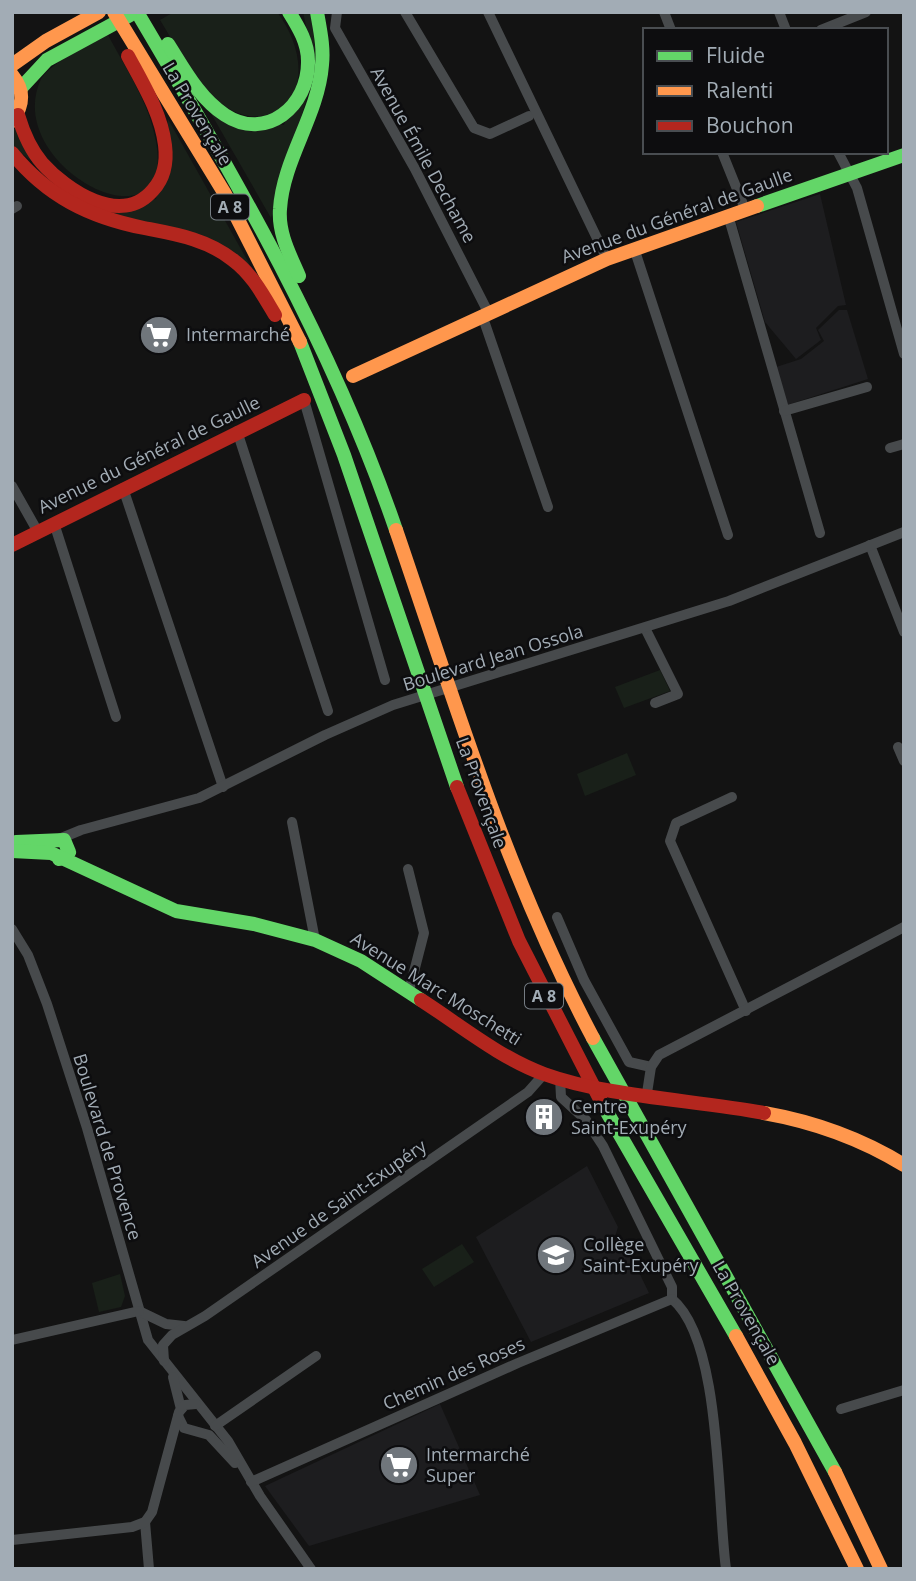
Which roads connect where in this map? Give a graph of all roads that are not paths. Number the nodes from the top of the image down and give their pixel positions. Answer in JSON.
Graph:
{"nodes":[{"id":1,"x":99,"y":12,"type":"edge"},
{"id":2,"x":106,"y":12,"type":"edge"},
{"id":3,"x":114,"y":12,"type":"edge"},
{"id":4,"x":136,"y":12,"type":"edge"},
{"id":5,"x":289,"y":12,"type":"edge"},
{"id":6,"x":298,"y":12,"type":"edge"},
{"id":7,"x":317,"y":12,"type":"edge"},
{"id":8,"x":337,"y":12,"type":"edge"},
{"id":9,"x":405,"y":12,"type":"edge"},
{"id":10,"x":488,"y":12,"type":"edge"},
{"id":11,"x":866,"y":12,"type":"edge"},
{"id":12,"x":149,"y":21,"type":"edge"},
{"id":13,"x":826,"y":28,"type":"edge"},
{"id":14,"x":304,"y":37,"type":"junction"},
{"id":15,"x":125,"y":40,"type":"junction"},
{"id":16,"x":12,"y":65,"type":"edge"},
{"id":17,"x":12,"y":75,"type":"edge"},
{"id":18,"x":21,"y":88,"type":"junction"},
{"id":19,"x":529,"y":117,"type":"dead end"},
{"id":20,"x":15,"y":118,"type":"edge"},
{"id":21,"x":12,"y":153,"type":"edge"},
{"id":22,"x":723,"y":154,"type":"edge"},
{"id":23,"x":839,"y":154,"type":"edge"},
{"id":24,"x":904,"y":155,"type":"edge"},
{"id":25,"x":849,"y":174,"type":"junction"},
{"id":26,"x":745,"y":209,"type":"junction"},
{"id":27,"x":727,"y":215,"type":"junction"},
{"id":28,"x":634,"y":248,"type":"junction"},
{"id":29,"x":607,"y":259,"type":"junction"},
{"id":30,"x":485,"y":314,"type":"junction"},
{"id":31,"x":904,"y":354,"type":"edge"},
{"id":32,"x":331,"y":364,"type":"junction"},
{"id":33,"x":354,"y":376,"type":"dead end"},
{"id":34,"x":317,"y":384,"type":"junction"},
{"id":35,"x":867,"y":387,"type":"dead end"},
{"id":36,"x":303,"y":400,"type":"joint"},
{"id":37,"x":784,"y":411,"type":"junction"},
{"id":38,"x":237,"y":431,"type":"junction"},
{"id":39,"x":904,"y":444,"type":"edge"},
{"id":40,"x":890,"y":448,"type":"dead end"},
{"id":41,"x":12,"y":486,"type":"edge"},
{"id":42,"x":123,"y":488,"type":"junction"},
{"id":43,"x":548,"y":507,"type":"dead end"},
{"id":44,"x":54,"y":523,"type":"junction"},
{"id":45,"x":38,"y":532,"type":"junction"},
{"id":46,"x":904,"y":532,"type":"edge"},
{"id":47,"x":820,"y":533,"type":"dead end"},
{"id":48,"x":728,"y":535,"type":"dead end"},
{"id":49,"x":12,"y":545,"type":"edge"},
{"id":50,"x":870,"y":545,"type":"junction"},
{"id":51,"x":645,"y":628,"type":"junction"},
{"id":52,"x":904,"y":632,"type":"edge"},
{"id":53,"x":385,"y":680,"type":"dead end"},
{"id":54,"x":655,"y":703,"type":"dead end"},
{"id":55,"x":328,"y":711,"type":"dead end"},
{"id":56,"x":116,"y":717,"type":"dead end"},
{"id":57,"x":898,"y":747,"type":"dead end"},
{"id":58,"x":904,"y":761,"type":"edge"},
{"id":59,"x":223,"y":787,"type":"junction"},
{"id":60,"x":732,"y":797,"type":"dead end"},
{"id":61,"x":292,"y":822,"type":"dead end"},
{"id":62,"x":12,"y":843,"type":"edge"},
{"id":63,"x":60,"y":848,"type":"junction"},
{"id":64,"x":12,"y":851,"type":"edge"},
{"id":65,"x":408,"y":869,"type":"dead end"},
{"id":66,"x":557,"y":917,"type":"dead end"},
{"id":67,"x":904,"y":927,"type":"edge"},
{"id":68,"x":12,"y":929,"type":"edge"},
{"id":69,"x":315,"y":940,"type":"junction"},
{"id":70,"x":409,"y":991,"type":"junction"},
{"id":71,"x":746,"y":1011,"type":"junction"},
{"id":72,"x":651,"y":1067,"type":"junction"},
{"id":73,"x":544,"y":1074,"type":"junction"},
{"id":74,"x":564,"y":1079,"type":"junction"},
{"id":75,"x":643,"y":1093,"type":"junction"},
{"id":76,"x":904,"y":1166,"type":"edge"},
{"id":77,"x":672,"y":1299,"type":"junction"},
{"id":78,"x":139,"y":1311,"type":"junction"},
{"id":79,"x":187,"y":1326,"type":"junction"},
{"id":80,"x":12,"y":1340,"type":"edge"},
{"id":81,"x":316,"y":1356,"type":"dead end"},
{"id":82,"x":164,"y":1362,"type":"junction"},
{"id":83,"x":172,"y":1373,"type":"junction"},
{"id":84,"x":904,"y":1390,"type":"edge"},
{"id":85,"x":196,"y":1404,"type":"junction"},
{"id":86,"x":841,"y":1409,"type":"dead end"},
{"id":87,"x":180,"y":1412,"type":"junction"},
{"id":88,"x":206,"y":1417,"type":"junction"},
{"id":89,"x":215,"y":1426,"type":"junction"},
{"id":90,"x":192,"y":1431,"type":"junction"},
{"id":91,"x":168,"y":1451,"type":"junction"},
{"id":92,"x":251,"y":1482,"type":"junction"},
{"id":93,"x":145,"y":1522,"type":"junction"},
{"id":94,"x":12,"y":1540,"type":"edge"},
{"id":95,"x":149,"y":1569,"type":"edge"},
{"id":96,"x":311,"y":1569,"type":"edge"},
{"id":97,"x":726,"y":1569,"type":"edge"},
{"id":98,"x":857,"y":1569,"type":"edge"},
{"id":99,"x":881,"y":1569,"type":"edge"}],
"edges":[{"from":1,"to":16,"type":"main road"},
{"from":2,"to":15,"type":"main road"},
{"from":3,"to":15,"type":"main road","name":"La Provençale","number":"A 8"},
{"from":4,"to":12,"type":"main road","name":"La Provençale","number":"A 8"},
{"from":4,"to":18,"type":"main road"},
{"from":5,"to":14,"type":"main road"},
{"from":6,"to":14,"type":"main road"},
{"from":7,"to":32,"type":"main road"},
{"from":8,"to":30,"type":"street","name":"Avenue Émile Dechame"},
{"from":9,"to":19,"type":"street"},
{"from":10,"to":29,"type":"street"},
{"from":11,"to":13,"type":"street"},
{"from":12,"to":14,"type":"main road"},
{"from":12,"to":32,"type":"main road","name":"La Provençale","number":"A 8"},
{"from":15,"to":20,"type":"main road"},
{"from":15,"to":34,"type":"main road","name":"La Provençale","number":"A 8"},
{"from":17,"to":18,"type":"main road"},
{"from":18,"to":20,"type":"main road"},
{"from":21,"to":34,"type":"main road"},
{"from":22,"to":26,"type":"street"},
{"from":23,"to":25,"type":"street"},
{"from":24,"to":25,"type":"main road","name":"Avenue du Général de Gaulle"},
{"from":25,"to":26,"type":"main road","name":"Avenue du Général de Gaulle"},
{"from":25,"to":31,"type":"street"},
{"from":26,"to":27,"type":"main road","name":"Avenue du Général de Gaulle"},
{"from":27,"to":28,"type":"main road","name":"Avenue du Général de Gaulle"},
{"from":27,"to":37,"type":"street"},
{"from":28,"to":29,"type":"main road","name":"Avenue du Général de Gaulle"},
{"from":28,"to":48,"type":"street"},
{"from":29,"to":30,"type":"main road","name":"Avenue du Général de Gaulle"},
{"from":30,"to":33,"type":"main road","name":"Avenue du Général de Gaulle"},
{"from":30,"to":43,"type":"street","name":"Avenue Émile Dechame"},
{"from":32,"to":99,"type":"main road","name":"La Provençale","number":"A 8"},
{"from":34,"to":98,"type":"main road","name":"La Provençale","number":"A 8"},
{"from":35,"to":37,"type":"street"},
{"from":36,"to":38,"type":"main road","name":"Avenue du Général de Gaulle"},
{"from":36,"to":53,"type":"street"},
{"from":37,"to":47,"type":"street"},
{"from":38,"to":42,"type":"main road","name":"Avenue du Général de Gaulle"},
{"from":38,"to":55,"type":"street"},
{"from":39,"to":40,"type":"street"},
{"from":41,"to":45,"type":"street"},
{"from":42,"to":44,"type":"main road","name":"Avenue du Général de Gaulle"},
{"from":42,"to":59,"type":"street"},
{"from":44,"to":45,"type":"main road","name":"Avenue du Général de Gaulle"},
{"from":44,"to":56,"type":"street"},
{"from":45,"to":49,"type":"main road","name":"Avenue du Général de Gaulle"},
{"from":46,"to":50,"type":"street","name":"Boulevard Jean Ossola"},
{"from":50,"to":51,"type":"street","name":"Boulevard Jean Ossola"},
{"from":50,"to":52,"type":"street"},
{"from":51,"to":54,"type":"street"},
{"from":51,"to":59,"type":"street","name":"Boulevard Jean Ossola"},
{"from":57,"to":58,"type":"street"},
{"from":59,"to":63,"type":"street","name":"Boulevard Jean Ossola"},
{"from":60,"to":71,"type":"street"},
{"from":61,"to":69,"type":"street"},
{"from":62,"to":63,"type":"main road"},
{"from":63,"to":64,"type":"main road"},
{"from":63,"to":69,"type":"main road","name":"Avenue Marc Moschetti"},
{"from":65,"to":70,"type":"street"},
{"from":66,"to":72,"type":"street"},
{"from":67,"to":71,"type":"street"},
{"from":68,"to":78,"type":"street","name":"Boulevard de Provence"},
{"from":69,"to":70,"type":"main road","name":"Avenue Marc Moschetti"},
{"from":70,"to":73,"type":"main road","name":"Avenue Marc Moschetti"},
{"from":71,"to":72,"type":"street"},
{"from":72,"to":75,"type":"street"},
{"from":73,"to":74,"type":"main road","name":"Avenue Marc Moschetti"},
{"from":73,"to":79,"type":"street","name":"Avenue de Saint-Exupéry"},
{"from":74,"to":75,"type":"main road","name":"Avenue Marc Moschetti"},
{"from":74,"to":77,"type":"street"},
{"from":75,"to":76,"type":"main road","name":"Avenue Marc Moschetti"},
{"from":77,"to":92,"type":"street","name":"Chemin des Roses"},
{"from":77,"to":97,"type":"street"},
{"from":78,"to":79,"type":"street"},
{"from":78,"to":80,"type":"street"},
{"from":78,"to":82,"type":"street","name":"Boulevard de Provence"},
{"from":79,"to":82,"type":"street","name":"Avenue de Saint-Exupéry"},
{"from":81,"to":89,"type":"street"},
{"from":82,"to":83,"type":"street","name":"Boulevard de Provence"},
{"from":83,"to":85,"type":"street","name":"Boulevard de Provence"},
{"from":83,"to":87,"type":"street","name":"Boulevard de Provence"},
{"from":84,"to":86,"type":"street"},
{"from":85,"to":87,"type":"street"},
{"from":85,"to":88,"type":"street"},
{"from":87,"to":90,"type":"street"},
{"from":87,"to":91,"type":"street"},
{"from":88,"to":89,"type":"street"},
{"from":88,"to":90,"type":"street"},
{"from":89,"to":92,"type":"street"},
{"from":90,"to":91,"type":"street"},
{"from":90,"to":92,"type":"street"},
{"from":91,"to":93,"type":"street"},
{"from":92,"to":96,"type":"street"},
{"from":93,"to":94,"type":"street"},
{"from":93,"to":95,"type":"street"}]}
